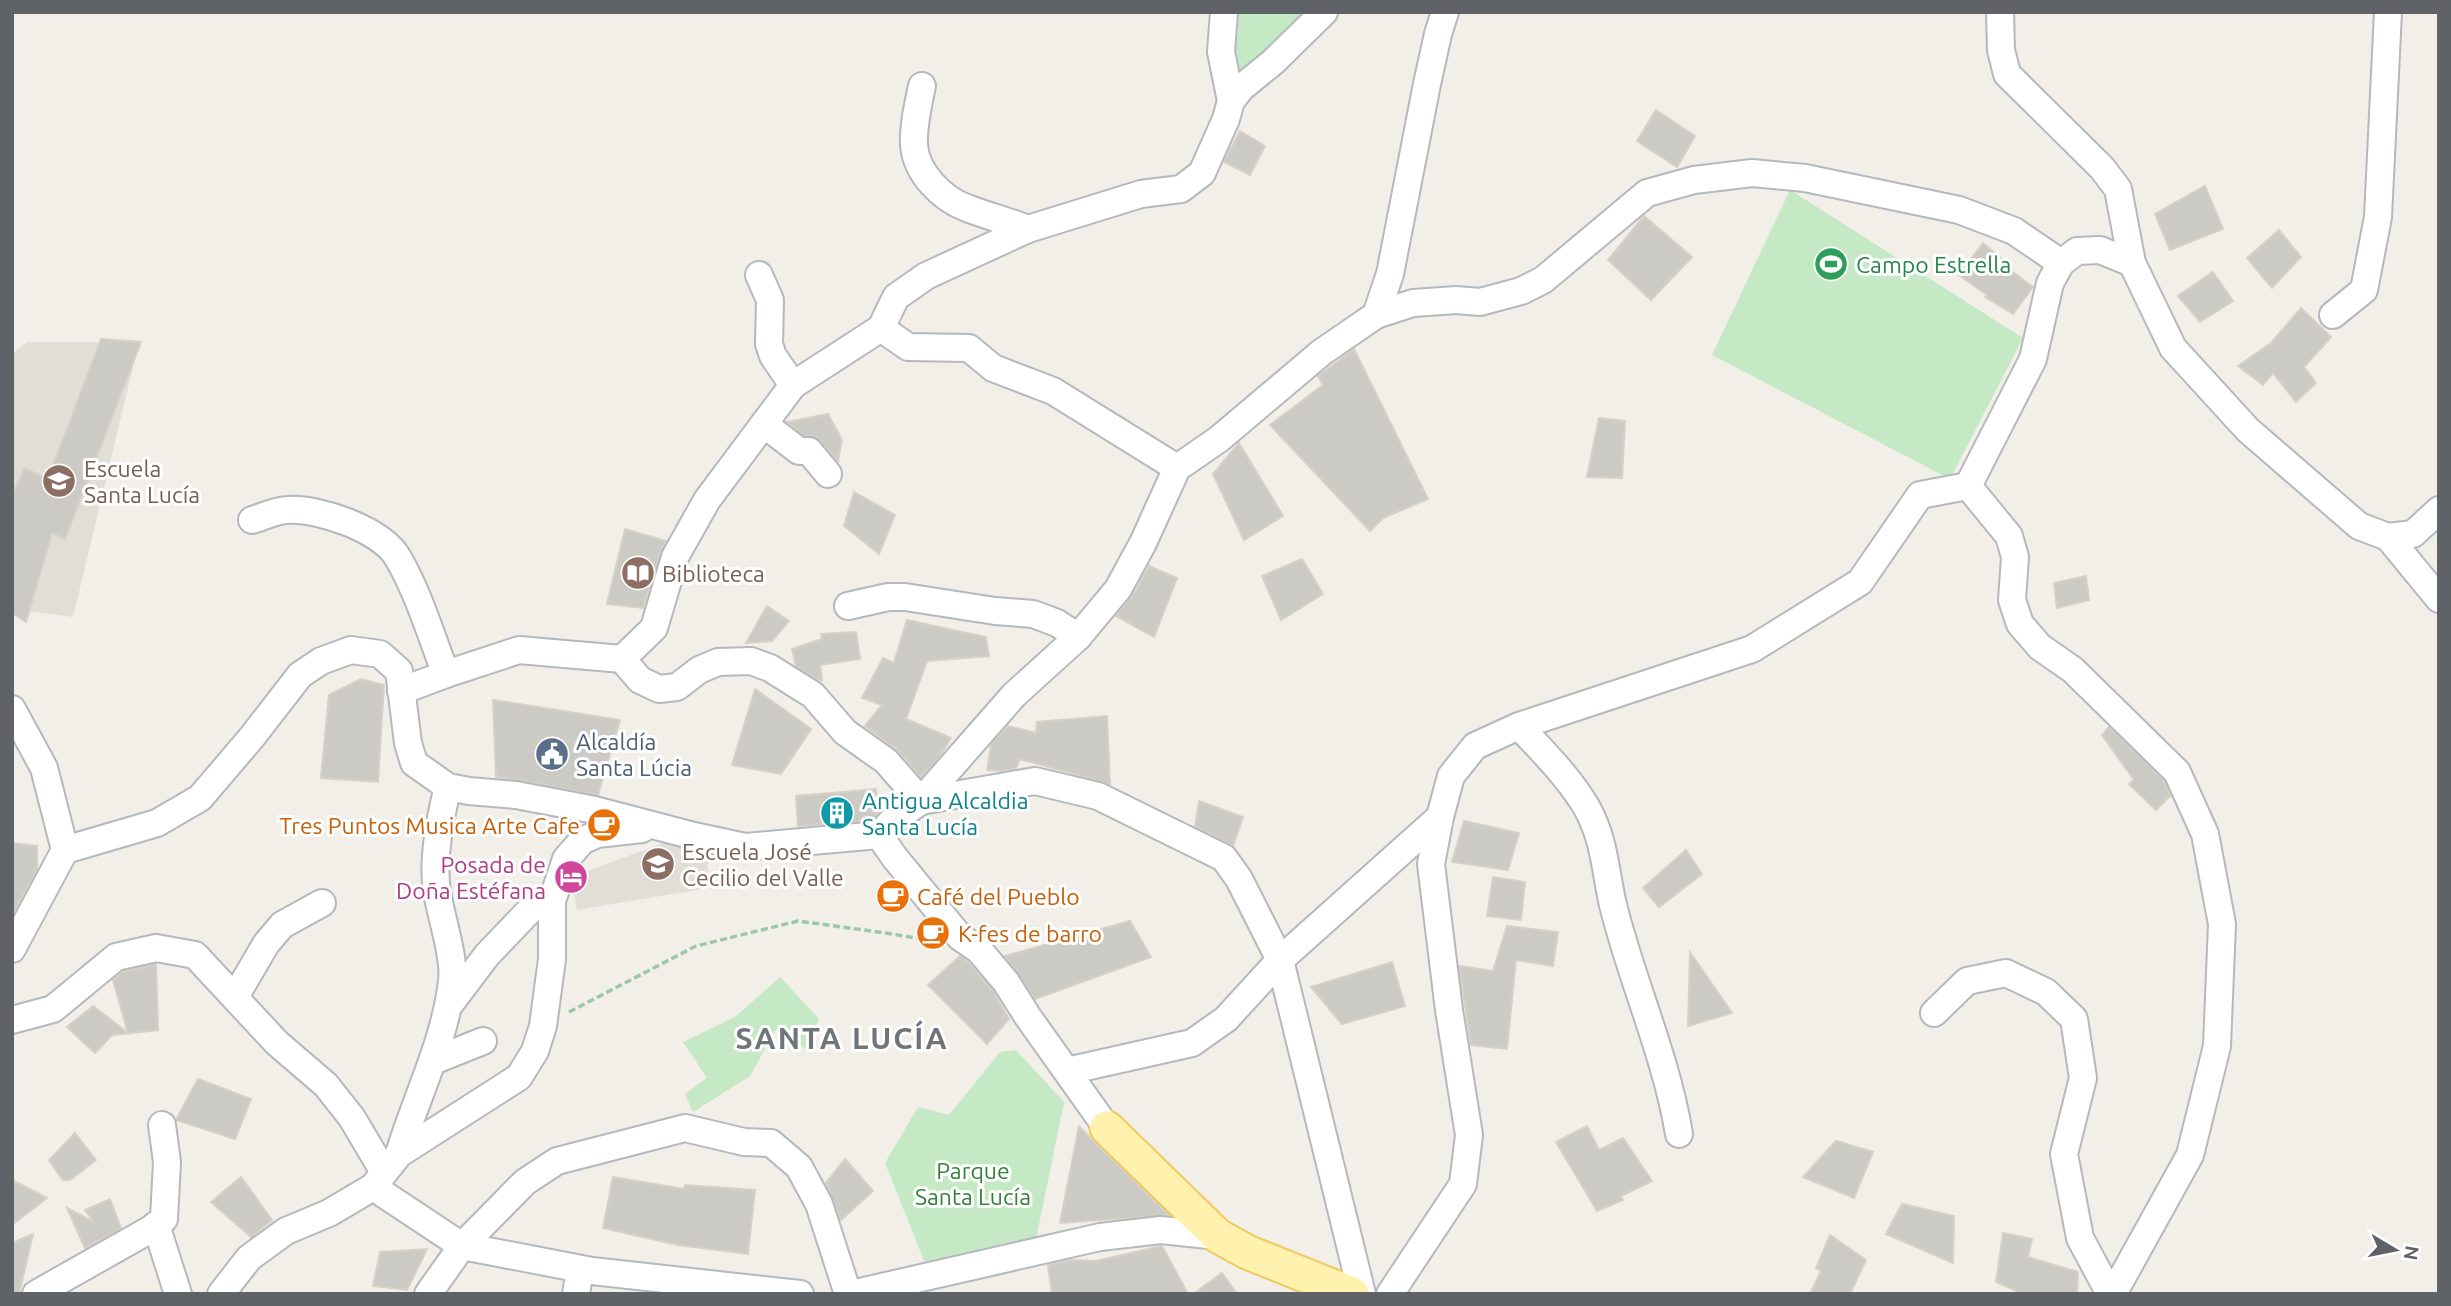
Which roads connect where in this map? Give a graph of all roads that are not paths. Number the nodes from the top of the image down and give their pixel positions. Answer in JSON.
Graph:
{"nodes":[{"id":1,"x":1224,"y":12,"type":"edge"},
{"id":2,"x":1324,"y":12,"type":"edge"},
{"id":3,"x":1445,"y":12,"type":"edge"},
{"id":4,"x":2000,"y":12,"type":"edge"},
{"id":5,"x":2388,"y":12,"type":"edge"},
{"id":6,"x":922,"y":86,"type":"dead end"},
{"id":7,"x":1231,"y":101,"type":"junction"},
{"id":8,"x":1028,"y":229,"type":"junction"},
{"id":9,"x":2061,"y":263,"type":"junction"},
{"id":10,"x":2132,"y":263,"type":"junction"},
{"id":11,"x":759,"y":275,"type":"dead end"},
{"id":12,"x":1376,"y":315,"type":"junction"},
{"id":13,"x":2333,"y":315,"type":"dead end"},
{"id":14,"x":881,"y":328,"type":"junction"},
{"id":15,"x":793,"y":386,"type":"junction"},
{"id":16,"x":764,"y":424,"type":"junction"},
{"id":17,"x":1177,"y":468,"type":"junction"},
{"id":18,"x":828,"y":474,"type":"dead end"},
{"id":19,"x":1968,"y":486,"type":"junction"},
{"id":20,"x":2439,"y":510,"type":"edge"},
{"id":21,"x":252,"y":520,"type":"dead end"},
{"id":22,"x":2388,"y":537,"type":"junction"},
{"id":23,"x":2439,"y":599,"type":"edge"},
{"id":24,"x":848,"y":606,"type":"dead end"},
{"id":25,"x":1078,"y":638,"type":"junction"},
{"id":26,"x":622,"y":659,"type":"junction"},
{"id":27,"x":446,"y":674,"type":"junction"},
{"id":28,"x":401,"y":691,"type":"junction"},
{"id":29,"x":12,"y":709,"type":"edge"},
{"id":30,"x":1519,"y":726,"type":"junction"},
{"id":31,"x":448,"y":787,"type":"junction"},
{"id":32,"x":921,"y":801,"type":"junction"},
{"id":33,"x":1440,"y":817,"type":"junction"},
{"id":34,"x":662,"y":828,"type":"junction"},
{"id":35,"x":879,"y":835,"type":"junction"},
{"id":36,"x":65,"y":850,"type":"junction"},
{"id":37,"x":552,"y":901,"type":"junction"},
{"id":38,"x":322,"y":903,"type":"dead end"},
{"id":39,"x":12,"y":950,"type":"edge"},
{"id":40,"x":1280,"y":960,"type":"junction"},
{"id":41,"x":235,"y":997,"type":"junction"},
{"id":42,"x":447,"y":1008,"type":"junction"},
{"id":43,"x":1934,"y":1013,"type":"dead end"},
{"id":44,"x":12,"y":1020,"type":"edge"},
{"id":45,"x":483,"y":1041,"type":"dead end"},
{"id":46,"x":433,"y":1061,"type":"junction"},
{"id":47,"x":1067,"y":1071,"type":"junction"},
{"id":48,"x":162,"y":1125,"type":"dead end"},
{"id":49,"x":1107,"y":1128,"type":"joint"},
{"id":50,"x":1679,"y":1134,"type":"dead end"},
{"id":51,"x":385,"y":1171,"type":"junction"},
{"id":52,"x":156,"y":1225,"type":"junction"},
{"id":53,"x":1218,"y":1236,"type":"junction"},
{"id":54,"x":463,"y":1246,"type":"junction"},
{"id":55,"x":578,"y":1281,"type":"edge"},
{"id":56,"x":856,"y":1293,"type":"edge"},
{"id":57,"x":36,"y":1294,"type":"edge"},
{"id":58,"x":178,"y":1294,"type":"edge"},
{"id":59,"x":222,"y":1294,"type":"edge"},
{"id":60,"x":428,"y":1294,"type":"edge"},
{"id":61,"x":800,"y":1294,"type":"edge"},
{"id":62,"x":1352,"y":1294,"type":"edge"},
{"id":63,"x":1362,"y":1294,"type":"edge"},
{"id":64,"x":1390,"y":1294,"type":"edge"},
{"id":65,"x":2112,"y":1294,"type":"edge"}],
"edges":[{"from":1,"to":7,"type":"street"},
{"from":2,"to":7,"type":"street"},
{"from":3,"to":12,"type":"street"},
{"from":4,"to":10,"type":"street"},
{"from":5,"to":13,"type":"street"},
{"from":6,"to":8,"type":"street"},
{"from":7,"to":8,"type":"street"},
{"from":8,"to":14,"type":"street"},
{"from":9,"to":10,"type":"street"},
{"from":9,"to":12,"type":"street"},
{"from":9,"to":19,"type":"street"},
{"from":10,"to":22,"type":"street"},
{"from":11,"to":15,"type":"street"},
{"from":12,"to":17,"type":"street"},
{"from":14,"to":15,"type":"street"},
{"from":14,"to":17,"type":"street"},
{"from":15,"to":16,"type":"street"},
{"from":16,"to":18,"type":"street"},
{"from":16,"to":26,"type":"street"},
{"from":17,"to":25,"type":"street"},
{"from":19,"to":30,"type":"street"},
{"from":19,"to":65,"type":"street"},
{"from":20,"to":22,"type":"street"},
{"from":21,"to":27,"type":"street"},
{"from":22,"to":23,"type":"street"},
{"from":24,"to":25,"type":"street"},
{"from":25,"to":32,"type":"street"},
{"from":26,"to":27,"type":"street"},
{"from":26,"to":32,"type":"street"},
{"from":27,"to":28,"type":"street"},
{"from":28,"to":31,"type":"street"},
{"from":28,"to":36,"type":"street"},
{"from":29,"to":36,"type":"street"},
{"from":30,"to":33,"type":"street"},
{"from":30,"to":50,"type":"street"},
{"from":31,"to":34,"type":"street"},
{"from":31,"to":42,"type":"street"},
{"from":32,"to":35,"type":"street"},
{"from":32,"to":40,"type":"street"},
{"from":33,"to":40,"type":"street"},
{"from":33,"to":64,"type":"street"},
{"from":34,"to":35,"type":"street"},
{"from":34,"to":37,"type":"street"},
{"from":35,"to":47,"type":"street"},
{"from":36,"to":39,"type":"street"},
{"from":37,"to":42,"type":"street"},
{"from":37,"to":51,"type":"street"},
{"from":38,"to":41,"type":"street"},
{"from":40,"to":47,"type":"street"},
{"from":40,"to":63,"type":"street"},
{"from":41,"to":44,"type":"street"},
{"from":41,"to":51,"type":"street"},
{"from":42,"to":46,"type":"street"},
{"from":43,"to":65,"type":"street"},
{"from":45,"to":46,"type":"street"},
{"from":46,"to":51,"type":"street"},
{"from":47,"to":49,"type":"street"},
{"from":48,"to":52,"type":"street"},
{"from":49,"to":53,"type":"main road"},
{"from":51,"to":54,"type":"street"},
{"from":51,"to":59,"type":"street"},
{"from":52,"to":57,"type":"street"},
{"from":52,"to":58,"type":"street"},
{"from":53,"to":56,"type":"street"},
{"from":53,"to":62,"type":"main road"},
{"from":54,"to":55,"type":"street"},
{"from":54,"to":56,"type":"street"},
{"from":54,"to":60,"type":"street"},
{"from":55,"to":61,"type":"street"}]}
